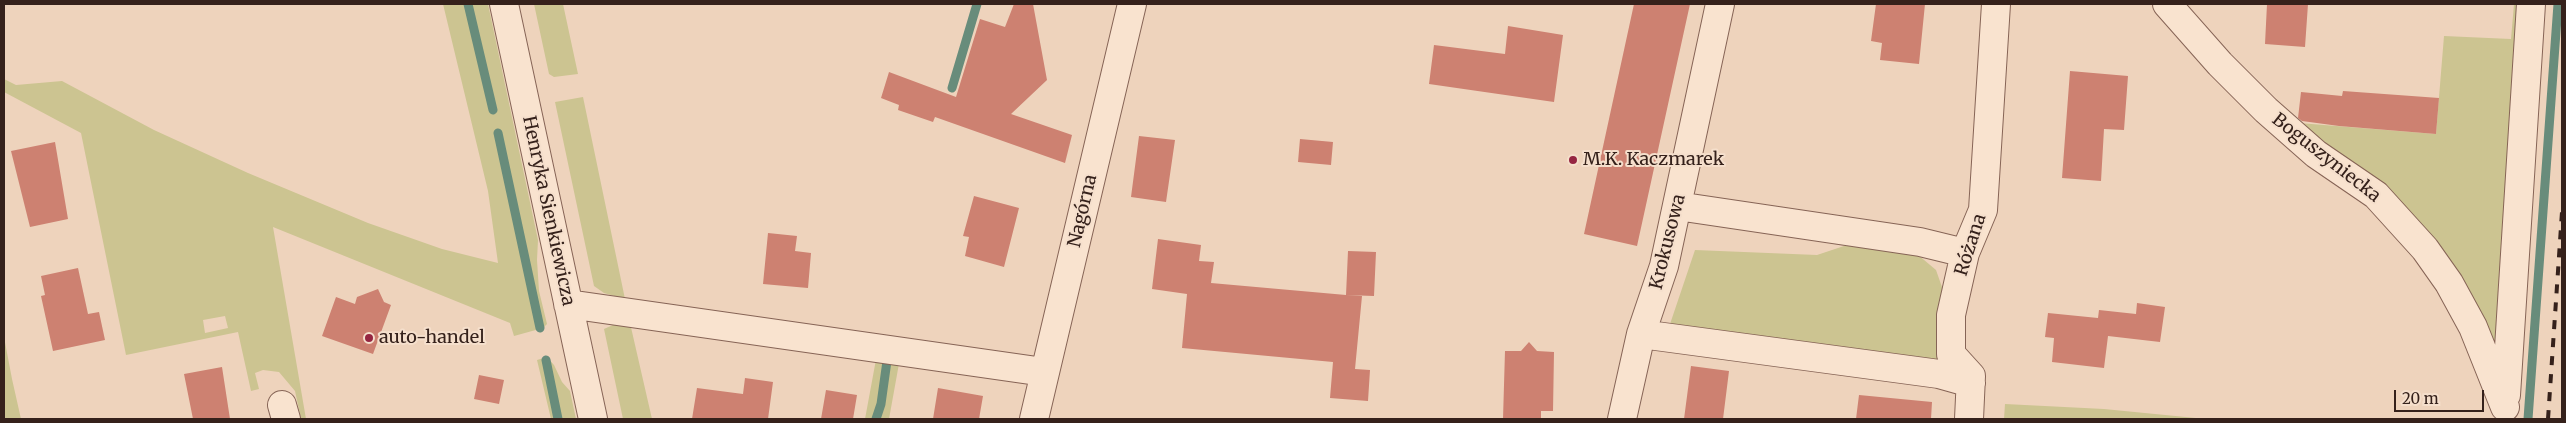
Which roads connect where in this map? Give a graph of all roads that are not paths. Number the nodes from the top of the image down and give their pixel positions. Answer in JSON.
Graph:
{"nodes":[{"id":1,"x":504,"y":4,"type":"edge"},
{"id":2,"x":1132,"y":4,"type":"edge"},
{"id":3,"x":1720,"y":4,"type":"edge"},
{"id":4,"x":1996,"y":4,"type":"edge"},
{"id":5,"x":2167,"y":4,"type":"edge"},
{"id":6,"x":2531,"y":4,"type":"edge"},
{"id":7,"x":1677,"y":206,"type":"junction"},
{"id":8,"x":1965,"y":252,"type":"junction"},
{"id":9,"x":568,"y":304,"type":"junction"},
{"id":10,"x":1641,"y":334,"type":"junction"},
{"id":11,"x":1044,"y":372,"type":"junction"},
{"id":12,"x":1971,"y":383,"type":"junction"},
{"id":13,"x":2504,"y":413,"type":"edge"},
{"id":14,"x":593,"y":419,"type":"edge"},
{"id":15,"x":1034,"y":419,"type":"edge"},
{"id":16,"x":1622,"y":419,"type":"edge"},
{"id":17,"x":1969,"y":419,"type":"edge"}],
"edges":[{"from":1,"to":9,"type":"street","name":"Henryka Sienkiewicza"},
{"from":2,"to":11,"type":"street","name":"Nagórna"},
{"from":3,"to":7,"type":"street","name":"Krokusowa"},
{"from":4,"to":8,"type":"street","name":"Różana"},
{"from":5,"to":13,"type":"street","name":"Boguszyniecka"},
{"from":6,"to":13,"type":"street"},
{"from":7,"to":8,"type":"street"},
{"from":7,"to":10,"type":"street","name":"Krokusowa"},
{"from":8,"to":12,"type":"street","name":"Różana"},
{"from":9,"to":11,"type":"street"},
{"from":9,"to":14,"type":"street","name":"Henryka Sienkiewicza"},
{"from":10,"to":12,"type":"street"},
{"from":10,"to":16,"type":"street","name":"Krokusowa"},
{"from":11,"to":15,"type":"street","name":"Nagórna"},
{"from":12,"to":17,"type":"street"}]}
